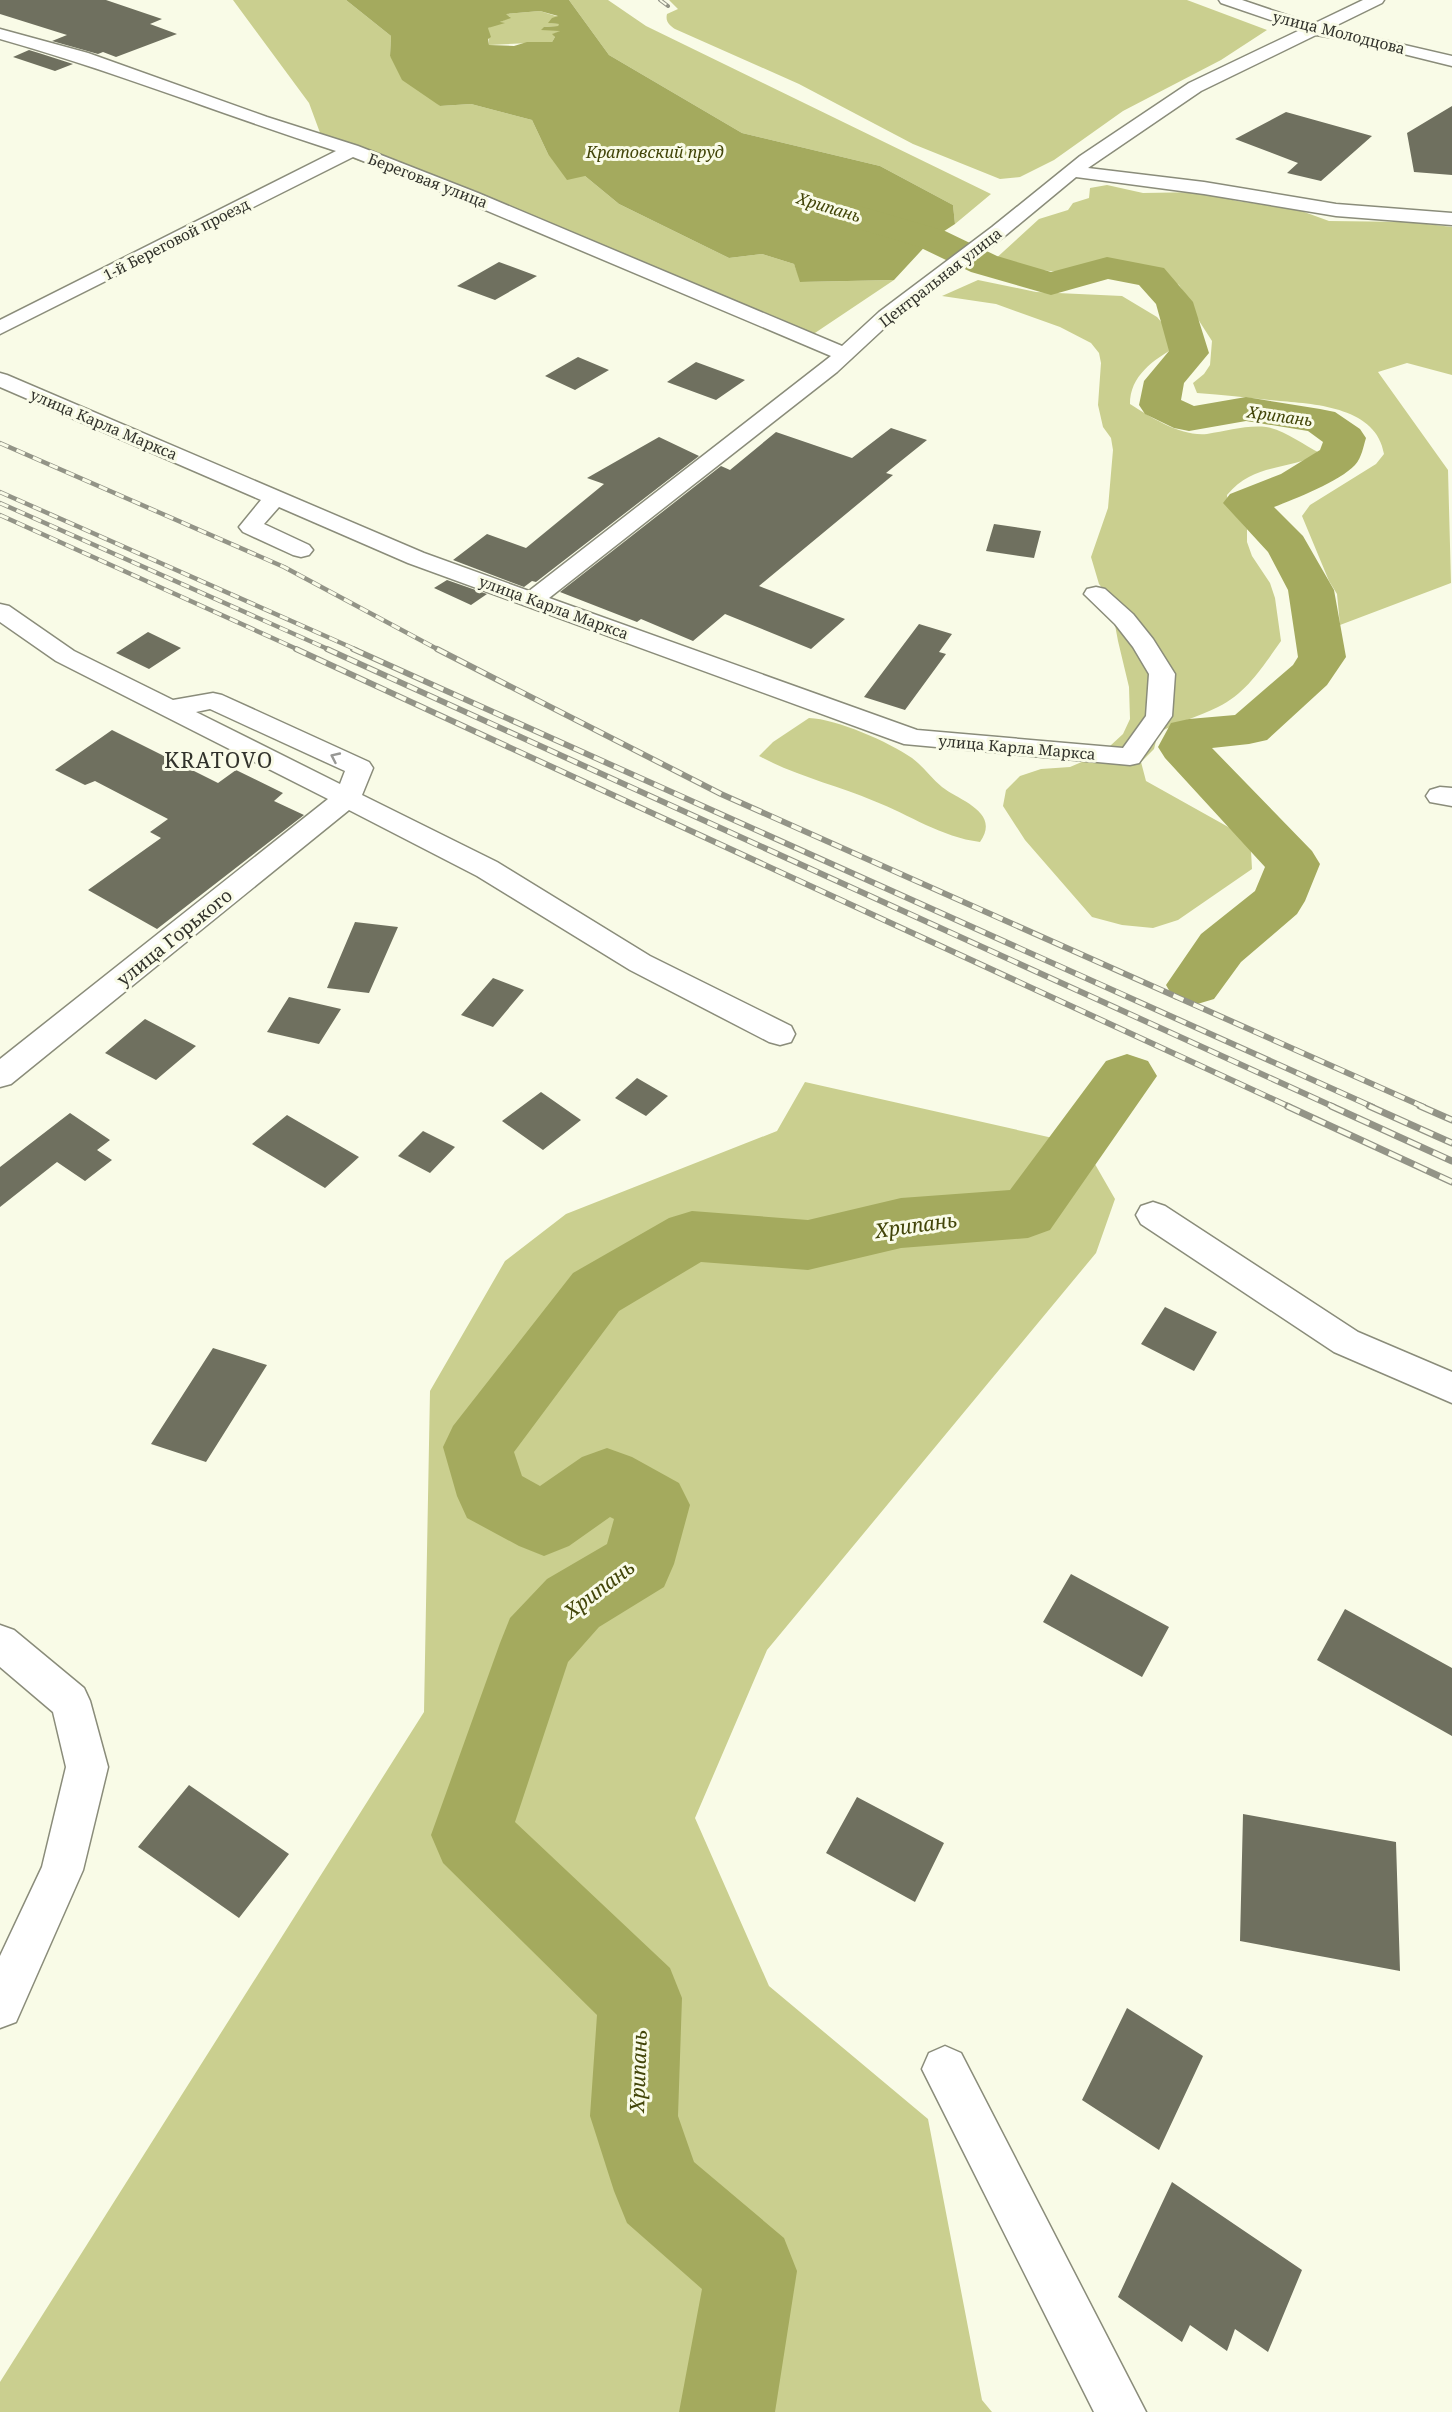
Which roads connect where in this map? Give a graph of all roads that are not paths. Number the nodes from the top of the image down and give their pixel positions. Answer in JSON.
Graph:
{"nodes":[{"id":1,"x":1227,"y":0,"type":"edge"},
{"id":2,"x":1376,"y":0,"type":"edge"},
{"id":3,"x":1315,"y":30,"type":"junction"},
{"id":4,"x":0,"y":34,"type":"edge"},
{"id":5,"x":1452,"y":61,"type":"edge"},
{"id":6,"x":352,"y":150,"type":"junction"},
{"id":7,"x":1072,"y":171,"type":"junction"},
{"id":8,"x":1452,"y":219,"type":"edge"},
{"id":9,"x":0,"y":328,"type":"edge"},
{"id":10,"x":846,"y":355,"type":"junction"},
{"id":11,"x":0,"y":379,"type":"edge"},
{"id":12,"x":276,"y":498,"type":"junction"},
{"id":13,"x":301,"y":550,"type":"dead end"},
{"id":14,"x":1096,"y":594,"type":"dead end"},
{"id":15,"x":533,"y":599,"type":"junction"},
{"id":16,"x":0,"y":611,"type":"edge"},
{"id":17,"x":348,"y":797,"type":"junction"},
{"id":18,"x":780,"y":1034,"type":"dead end"},
{"id":19,"x":0,"y":1076,"type":"edge"},
{"id":20,"x":1153,"y":1215,"type":"dead end"},
{"id":21,"x":1452,"y":1388,"type":"edge"},
{"id":22,"x":0,"y":1644,"type":"edge"},
{"id":23,"x":0,"y":2006,"type":"edge"},
{"id":24,"x":945,"y":2069,"type":"dead end"},
{"id":25,"x":1121,"y":2412,"type":"edge"}],
"edges":[{"from":1,"to":3,"type":"street","name":"улица Молодцова"},
{"from":2,"to":3,"type":"street","name":"Центральная улица"},
{"from":3,"to":5,"type":"street","name":"улица Молодцова"},
{"from":3,"to":7,"type":"street","name":"Центральная улица"},
{"from":4,"to":6,"type":"street","name":"Береговая улица"},
{"from":6,"to":9,"type":"street","name":"1-й Береговой проезд"},
{"from":6,"to":10,"type":"street","name":"Береговая улица"},
{"from":7,"to":8,"type":"street"},
{"from":7,"to":10,"type":"street","name":"Центральная улица"},
{"from":10,"to":15,"type":"street","name":"Центральная улица"},
{"from":11,"to":12,"type":"street","name":"улица Карла Маркса"},
{"from":12,"to":13,"type":"street"},
{"from":12,"to":15,"type":"street","name":"улица Карла Маркса"},
{"from":14,"to":15,"type":"street","name":"улица Карла Маркса"},
{"from":16,"to":17,"type":"street"},
{"from":17,"to":18,"type":"street"},
{"from":17,"to":19,"type":"street","name":"улица Горького"},
{"from":20,"to":21,"type":"street"},
{"from":22,"to":23,"type":"street"},
{"from":24,"to":25,"type":"street"}]}
